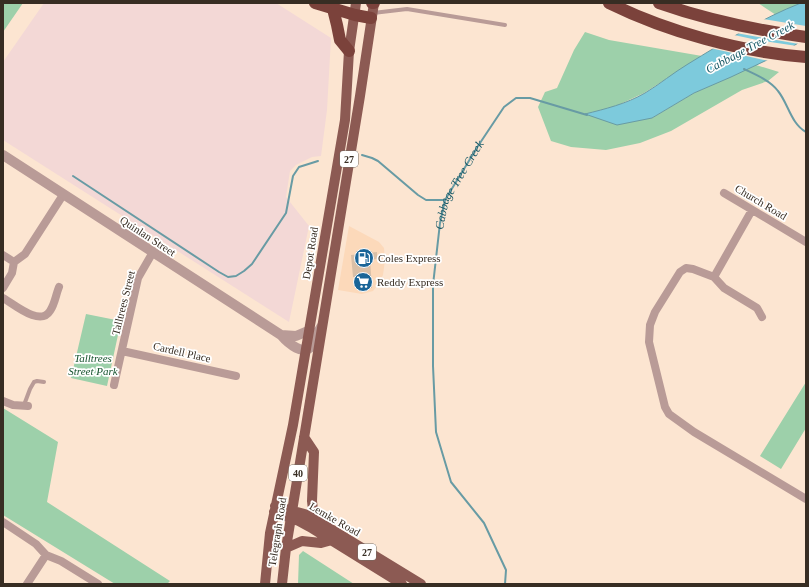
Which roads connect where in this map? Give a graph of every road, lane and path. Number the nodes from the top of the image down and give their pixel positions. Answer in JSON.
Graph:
{"nodes":[{"id":1,"x":315,"y":3,"type":"edge"},
{"id":2,"x":609,"y":3,"type":"edge"},
{"id":3,"x":659,"y":3,"type":"edge"},
{"id":4,"x":373,"y":8,"type":"edge"},
{"id":5,"x":333,"y":9,"type":"junction"},
{"id":6,"x":355,"y":9,"type":"edge"},
{"id":7,"x":505,"y":25,"type":"dead end"},
{"id":8,"x":806,"y":37,"type":"edge"},
{"id":9,"x":350,"y":51,"type":"junction"},
{"id":10,"x":804,"y":57,"type":"edge"},
{"id":11,"x":3,"y":155,"type":"edge"},
{"id":12,"x":724,"y":193,"type":"dead end"},
{"id":13,"x":63,"y":194,"type":"junction"},
{"id":14,"x":752,"y":210,"type":"junction"},
{"id":15,"x":806,"y":242,"type":"edge"},
{"id":16,"x":153,"y":252,"type":"junction"},
{"id":17,"x":3,"y":255,"type":"edge"},
{"id":18,"x":14,"y":262,"type":"junction"},
{"id":19,"x":714,"y":277,"type":"junction"},
{"id":20,"x":59,"y":286,"type":"dead end"},
{"id":21,"x":3,"y":288,"type":"edge"},
{"id":22,"x":3,"y":298,"type":"edge"},
{"id":23,"x":762,"y":317,"type":"dead end"},
{"id":24,"x":322,"y":325,"type":"junction"},
{"id":25,"x":310,"y":330,"type":"junction"},
{"id":26,"x":281,"y":335,"type":"junction"},
{"id":27,"x":122,"y":350,"type":"junction"},
{"id":28,"x":306,"y":350,"type":"junction"},
{"id":29,"x":236,"y":376,"type":"dead end"},
{"id":30,"x":44,"y":382,"type":"dead end"},
{"id":31,"x":114,"y":385,"type":"dead end"},
{"id":32,"x":3,"y":401,"type":"edge"},
{"id":33,"x":26,"y":406,"type":"joint"},
{"id":34,"x":304,"y":437,"type":"junction"},
{"id":35,"x":806,"y":499,"type":"edge"},
{"id":36,"x":275,"y":509,"type":"junction"},
{"id":37,"x":291,"y":514,"type":"junction"},
{"id":38,"x":314,"y":519,"type":"junction"},
{"id":39,"x":3,"y":522,"type":"edge"},
{"id":40,"x":332,"y":540,"type":"junction"},
{"id":41,"x":286,"y":548,"type":"junction"},
{"id":42,"x":46,"y":555,"type":"junction"},
{"id":43,"x":27,"y":584,"type":"edge"},
{"id":44,"x":98,"y":584,"type":"edge"},
{"id":45,"x":265,"y":584,"type":"edge"},
{"id":46,"x":282,"y":584,"type":"edge"},
{"id":47,"x":402,"y":584,"type":"edge"},
{"id":48,"x":421,"y":584,"type":"edge"}],
"edges":[{"from":1,"to":5,"type":"highway"},
{"from":2,"to":10,"type":"highway"},
{"from":3,"to":8,"type":"highway"},
{"from":4,"to":6,"type":"highway"},
{"from":4,"to":7,"type":"lane"},
{"from":4,"to":24,"type":"main road","number":"27"},
{"from":5,"to":6,"type":"highway"},
{"from":5,"to":9,"type":"highway"},
{"from":6,"to":9,"type":"main road","name":"Depot Road","number":"27"},
{"from":9,"to":25,"type":"main road","name":"Depot Road","number":"27"},
{"from":11,"to":13,"type":"street","name":"Quinlan Street"},
{"from":12,"to":14,"type":"street","name":"Church Road"},
{"from":13,"to":16,"type":"street","name":"Quinlan Street"},
{"from":13,"to":18,"type":"street"},
{"from":14,"to":15,"type":"street","name":"Church Road"},
{"from":14,"to":19,"type":"street"},
{"from":16,"to":26,"type":"street","name":"Quinlan Street"},
{"from":16,"to":27,"type":"street","name":"Talltrees Street"},
{"from":17,"to":18,"type":"street"},
{"from":18,"to":21,"type":"street"},
{"from":19,"to":23,"type":"street"},
{"from":19,"to":35,"type":"street"},
{"from":20,"to":22,"type":"street"},
{"from":24,"to":28,"type":"street"},
{"from":24,"to":34,"type":"main road","number":"27"},
{"from":25,"to":26,"type":"street"},
{"from":25,"to":28,"type":"main road","name":"Depot Road","number":"27"},
{"from":26,"to":28,"type":"street","name":"Quinlan Street"},
{"from":27,"to":29,"type":"street","name":"Cardell Place"},
{"from":27,"to":31,"type":"street","name":"Talltrees Street"},
{"from":28,"to":36,"type":"main road","name":"Depot Road","number":"27"},
{"from":30,"to":33,"type":"lane"},
{"from":32,"to":33,"type":"street"},
{"from":34,"to":37,"type":"main road","name":"Telegraph Road","number":"40"},
{"from":34,"to":38,"type":"main road"},
{"from":36,"to":37,"type":"main road","name":"Lemke Road","number":"27"},
{"from":36,"to":45,"type":"main road","name":"Telegraph Road"},
{"from":37,"to":38,"type":"main road","name":"Lemke Road","number":"27"},
{"from":37,"to":40,"type":"main road","name":"Lemke Road","number":"27"},
{"from":37,"to":41,"type":"main road","name":"Telegraph Road","number":"40"},
{"from":38,"to":48,"type":"main road","name":"Lemke Road","number":"27"},
{"from":39,"to":42,"type":"street"},
{"from":40,"to":41,"type":"main road"},
{"from":40,"to":47,"type":"main road","name":"Lemke Road","number":"27"},
{"from":41,"to":46,"type":"main road","name":"Telegraph Road","number":"40"},
{"from":42,"to":43,"type":"street"},
{"from":42,"to":44,"type":"street"}]}
